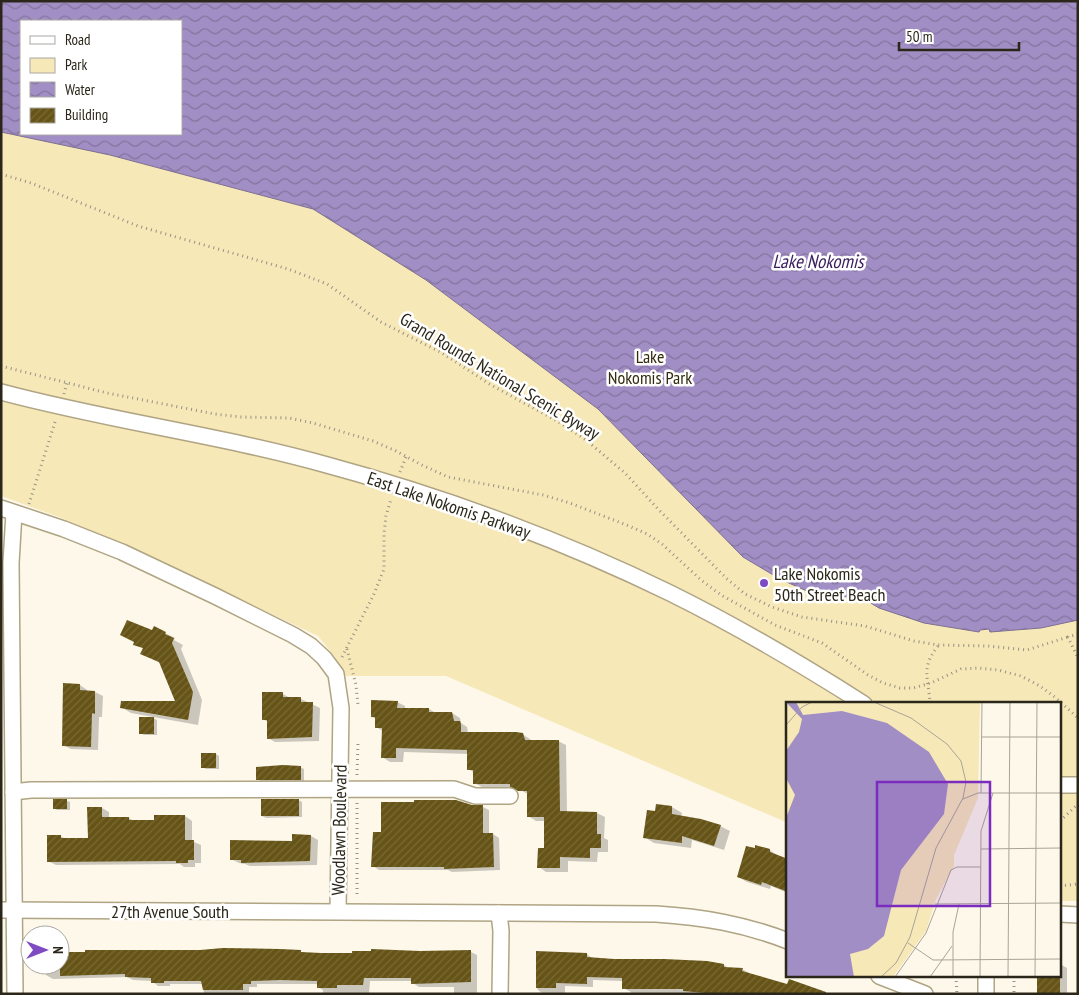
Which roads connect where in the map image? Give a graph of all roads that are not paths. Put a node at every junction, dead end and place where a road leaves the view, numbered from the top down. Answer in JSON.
{"nodes":[{"id":1,"x":1,"y":392,"type":"edge"},
{"id":2,"x":14,"y":509,"type":"edge"},
{"id":3,"x":7,"y":613,"type":"edge"},
{"id":4,"x":861,"y":702,"type":"edge"},
{"id":5,"x":6,"y":717,"type":"edge"},
{"id":6,"x":340,"y":789,"type":"junction"},
{"id":7,"x":13,"y":792,"type":"junction"},
{"id":8,"x":510,"y":796,"type":"dead end"},
{"id":9,"x":7,"y":808,"type":"edge"},
{"id":10,"x":8,"y":910,"type":"edge"},
{"id":11,"x":338,"y":911,"type":"junction"},
{"id":12,"x":499,"y":913,"type":"junction"},
{"id":13,"x":1062,"y":914,"type":"edge"},
{"id":14,"x":1078,"y":915,"type":"edge"},
{"id":15,"x":786,"y":940,"type":"edge"},
{"id":16,"x":884,"y":978,"type":"edge"},
{"id":17,"x":986,"y":978,"type":"edge"},
{"id":18,"x":15,"y":994,"type":"edge"},
{"id":19,"x":500,"y":994,"type":"edge"},
{"id":20,"x":924,"y":994,"type":"edge"},
{"id":21,"x":986,"y":994,"type":"edge"}],
"edges":[{"from":1,"to":4,"type":"street","name":"East Lake Nokomis Parkway"},
{"from":2,"to":3,"type":"street"},
{"from":2,"to":6,"type":"street","name":"Woodlawn Boulevard"},
{"from":3,"to":5,"type":"street"},
{"from":5,"to":7,"type":"street"},
{"from":6,"to":7,"type":"street"},
{"from":6,"to":8,"type":"street"},
{"from":6,"to":11,"type":"street","name":"Woodlawn Boulevard"},
{"from":7,"to":9,"type":"street"},
{"from":9,"to":10,"type":"street"},
{"from":10,"to":11,"type":"street","name":"27th Avenue South"},
{"from":10,"to":18,"type":"street"},
{"from":11,"to":12,"type":"street","name":"Woodlawn Boulevard"},
{"from":12,"to":15,"type":"street","name":"Woodlawn Boulevard"},
{"from":12,"to":19,"type":"street"},
{"from":13,"to":14,"type":"street"},
{"from":16,"to":20,"type":"street"},
{"from":17,"to":21,"type":"street"}]}
